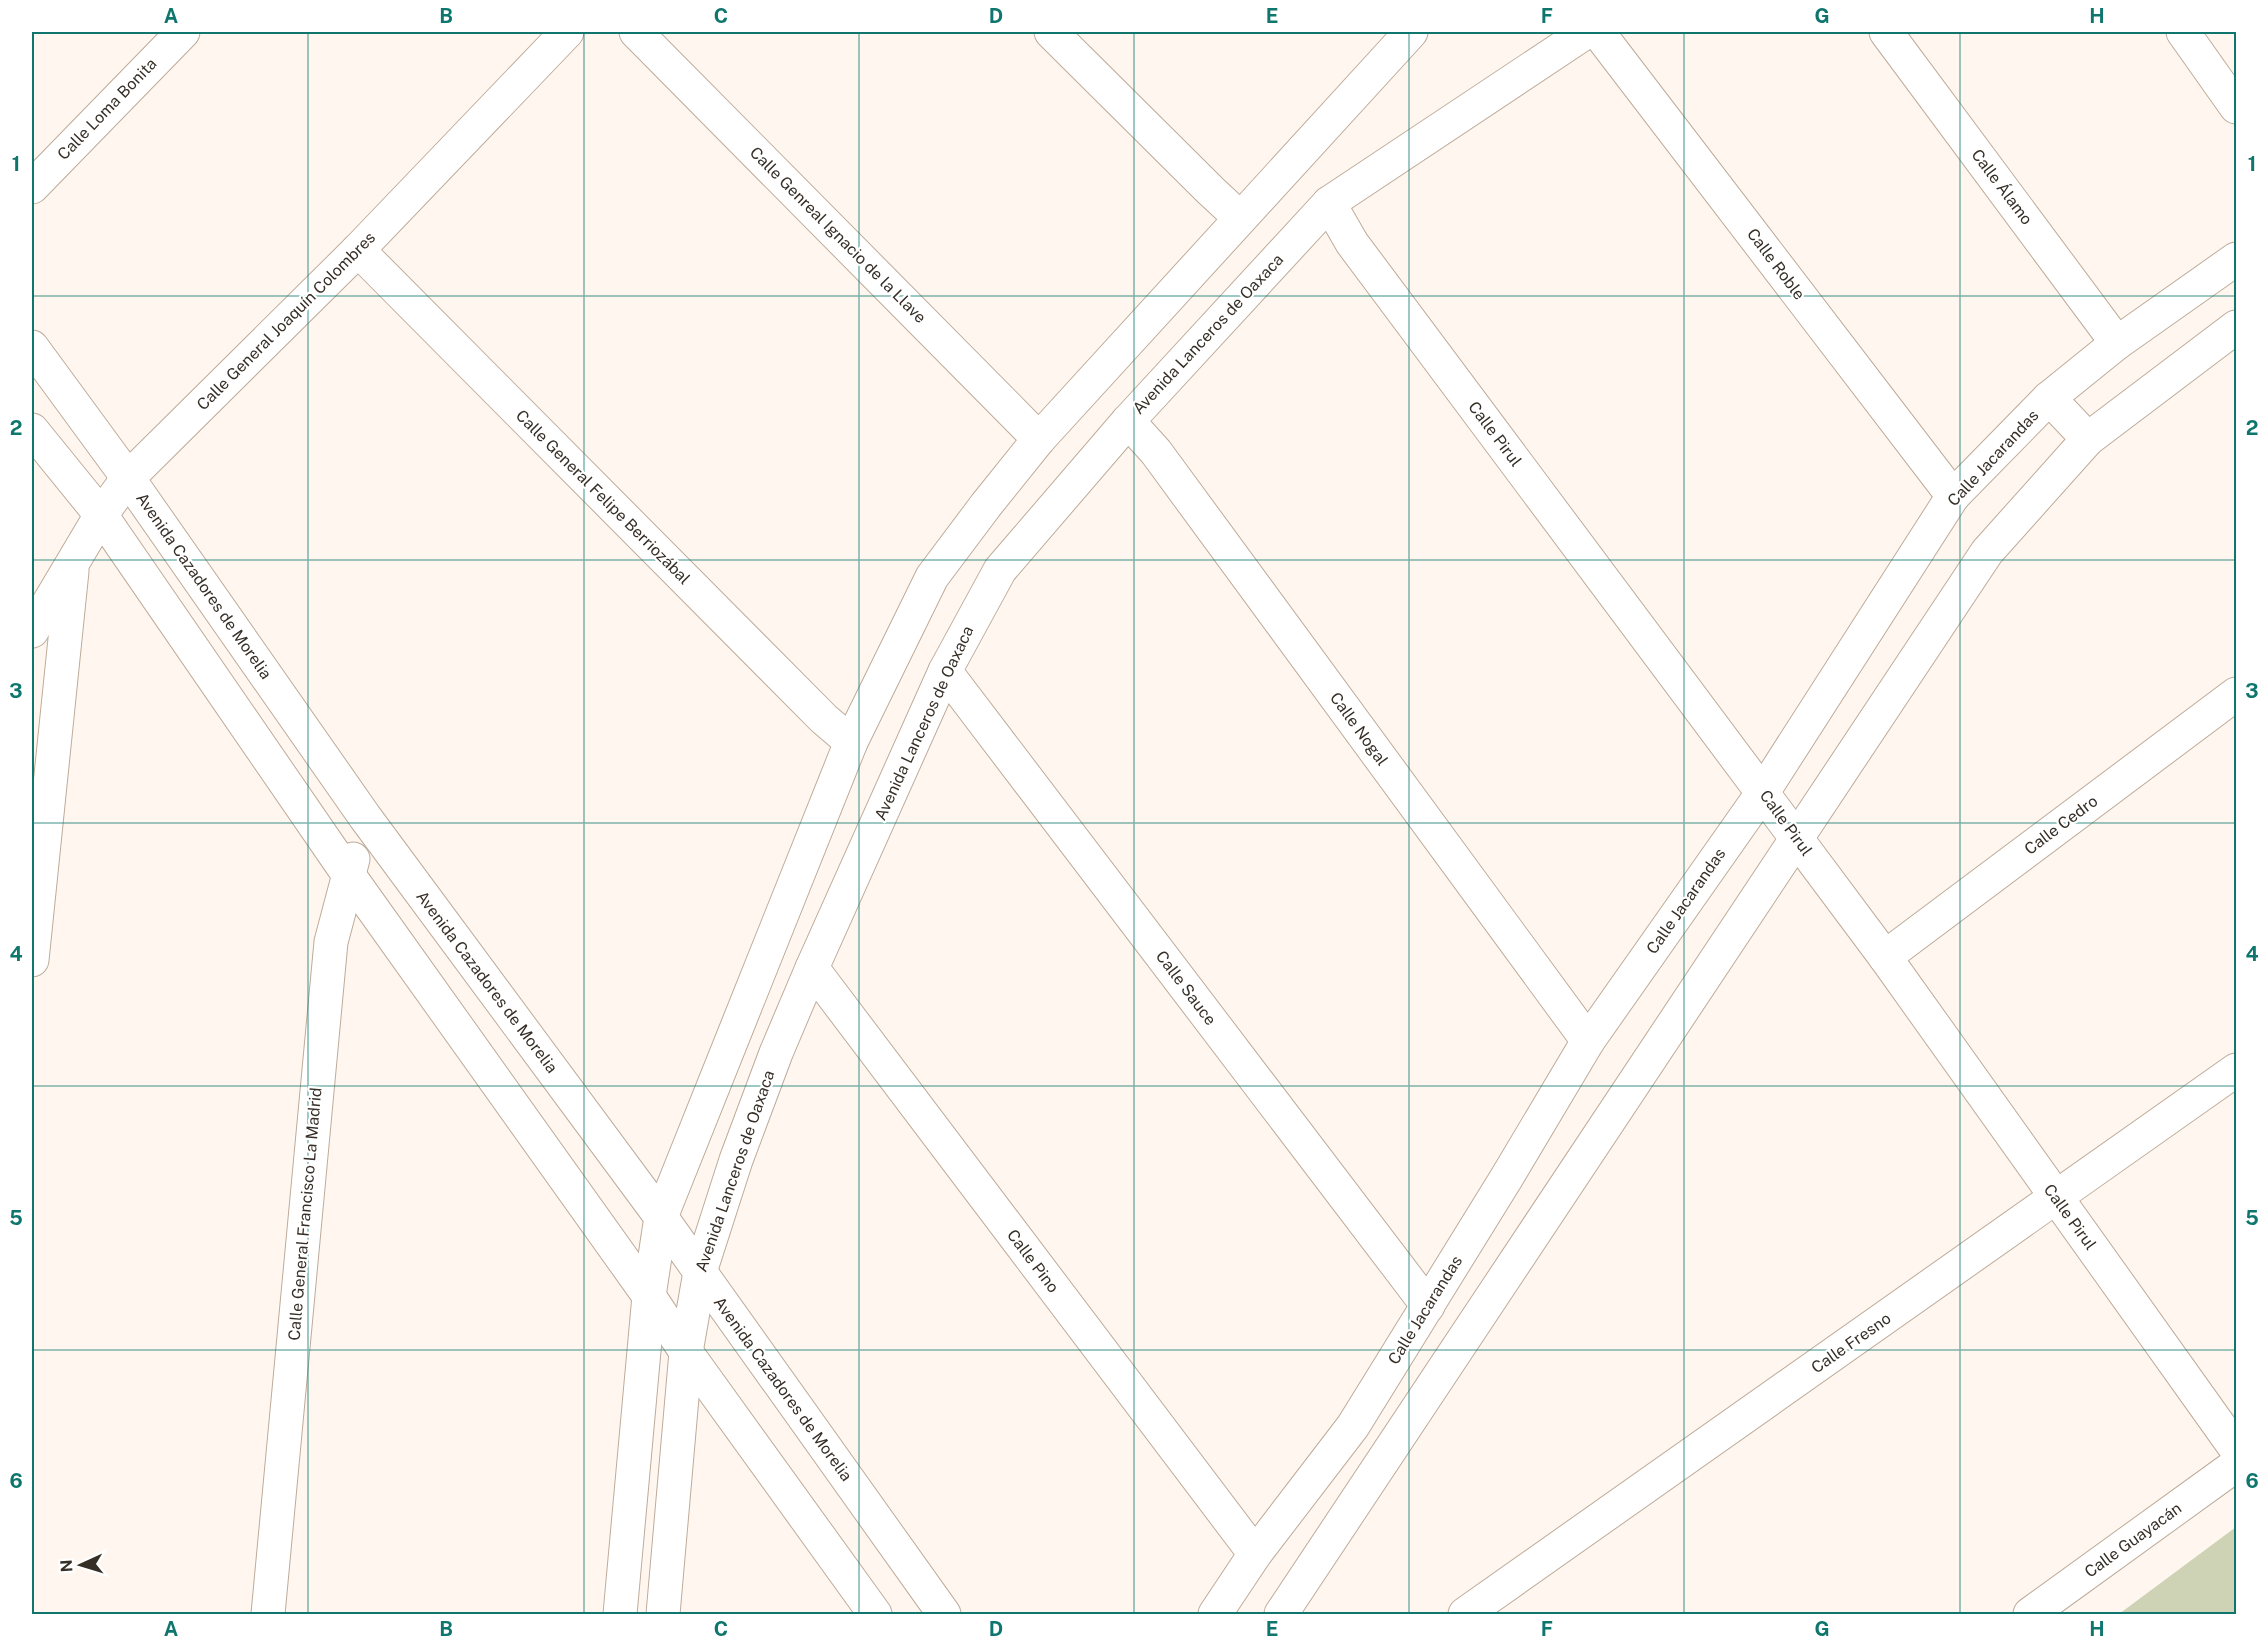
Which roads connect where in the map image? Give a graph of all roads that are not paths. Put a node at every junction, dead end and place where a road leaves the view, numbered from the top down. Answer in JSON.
{"nodes":[{"id":1,"x":183,"y":32,"type":"edge"},
{"id":2,"x":567,"y":32,"type":"edge"},
{"id":3,"x":636,"y":32,"type":"edge"},
{"id":4,"x":1051,"y":32,"type":"edge"},
{"id":5,"x":1411,"y":32,"type":"edge"},
{"id":6,"x":1586,"y":32,"type":"edge"},
{"id":7,"x":1598,"y":32,"type":"edge"},
{"id":8,"x":1886,"y":32,"type":"edge"},
{"id":9,"x":2183,"y":32,"type":"edge"},
{"id":10,"x":2236,"y":107,"type":"edge"},
{"id":11,"x":32,"y":187,"type":"edge"},
{"id":12,"x":1329,"y":203,"type":"junction"},
{"id":13,"x":1240,"y":218,"type":"junction"},
{"id":14,"x":358,"y":250,"type":"junction"},
{"id":15,"x":2236,"y":259,"type":"edge"},
{"id":16,"x":2236,"y":327,"type":"edge"},
{"id":17,"x":2117,"y":343,"type":"junction"},
{"id":18,"x":32,"y":347,"type":"edge"},
{"id":19,"x":2049,"y":398,"type":"junction"},
{"id":20,"x":1128,"y":421,"type":"junction"},
{"id":21,"x":32,"y":430,"type":"edge"},
{"id":22,"x":1040,"y":439,"type":"junction"},
{"id":23,"x":2088,"y":439,"type":"junction"},
{"id":24,"x":128,"y":478,"type":"junction"},
{"id":25,"x":1953,"y":496,"type":"junction"},
{"id":26,"x":101,"y":515,"type":"junction"},
{"id":27,"x":73,"y":560,"type":"junction"},
{"id":28,"x":32,"y":631,"type":"edge"},
{"id":29,"x":945,"y":671,"type":"junction"},
{"id":30,"x":2236,"y":694,"type":"edge"},
{"id":31,"x":851,"y":742,"type":"junction"},
{"id":32,"x":1763,"y":792,"type":"junction"},
{"id":33,"x":365,"y":817,"type":"junction"},
{"id":34,"x":1797,"y":840,"type":"junction"},
{"id":35,"x":348,"y":874,"type":"junction"},
{"id":36,"x":1885,"y":957,"type":"junction"},
{"id":37,"x":32,"y":960,"type":"edge"},
{"id":38,"x":812,"y":968,"type":"junction"},
{"id":39,"x":1588,"y":1041,"type":"junction"},
{"id":40,"x":2236,"y":1070,"type":"edge"},
{"id":41,"x":1507,"y":1177,"type":"junction"},
{"id":42,"x":2056,"y":1198,"type":"junction"},
{"id":43,"x":1547,"y":1212,"type":"junction"},
{"id":44,"x":661,"y":1217,"type":"junction"},
{"id":45,"x":700,"y":1272,"type":"junction"},
{"id":46,"x":649,"y":1296,"type":"junction"},
{"id":47,"x":1428,"y":1306,"type":"junction"},
{"id":48,"x":686,"y":1352,"type":"junction"},
{"id":49,"x":1353,"y":1426,"type":"junction"},
{"id":50,"x":2236,"y":1449,"type":"edge"},
{"id":51,"x":1385,"y":1457,"type":"junction"},
{"id":52,"x":2236,"y":1465,"type":"edge"},
{"id":53,"x":1255,"y":1554,"type":"junction"},
{"id":54,"x":268,"y":1614,"type":"edge"},
{"id":55,"x":620,"y":1614,"type":"edge"},
{"id":56,"x":663,"y":1614,"type":"edge"},
{"id":57,"x":875,"y":1614,"type":"edge"},
{"id":58,"x":945,"y":1614,"type":"edge"},
{"id":59,"x":1215,"y":1614,"type":"edge"},
{"id":60,"x":1281,"y":1614,"type":"edge"},
{"id":61,"x":1465,"y":1614,"type":"edge"},
{"id":62,"x":2030,"y":1614,"type":"edge"}],
"edges":[{"from":1,"to":11,"type":"street","name":"Calle Loma Bonita"},
{"from":2,"to":14,"type":"street","name":"Calle General Joaquín Colombres"},
{"from":3,"to":22,"type":"street","name":"Calle Genreal Ignacio de la Llave"},
{"from":4,"to":13,"type":"street"},
{"from":5,"to":13,"type":"street"},
{"from":6,"to":12,"type":"street","name":"Avenida Lanceros de Oaxaca"},
{"from":7,"to":25,"type":"street","name":"Calle Roble"},
{"from":8,"to":17,"type":"street","name":"Calle Álamo"},
{"from":9,"to":10,"type":"street"},
{"from":12,"to":20,"type":"street","name":"Avenida Lanceros de Oaxaca"},
{"from":12,"to":32,"type":"street","name":"Calle Pirul"},
{"from":13,"to":22,"type":"street"},
{"from":14,"to":24,"type":"street","name":"Calle General Joaquín Colombres"},
{"from":14,"to":31,"type":"street","name":"Calle General Felipe Berriozábal"},
{"from":15,"to":17,"type":"street","name":"Calle Jacarandas"},
{"from":16,"to":23,"type":"street"},
{"from":17,"to":19,"type":"street","name":"Calle Jacarandas"},
{"from":18,"to":24,"type":"street","name":"Avenida Cazadores de Morelia"},
{"from":19,"to":23,"type":"street"},
{"from":19,"to":25,"type":"street","name":"Calle Jacarandas"},
{"from":20,"to":29,"type":"street","name":"Avenida Lanceros de Oaxaca"},
{"from":20,"to":39,"type":"street","name":"Calle Nogal"},
{"from":21,"to":26,"type":"street"},
{"from":22,"to":31,"type":"street"},
{"from":23,"to":34,"type":"street"},
{"from":24,"to":26,"type":"street","name":"Calle General Joaquín Colombres"},
{"from":24,"to":33,"type":"street","name":"Avenida Cazadores de Morelia"},
{"from":25,"to":32,"type":"street","name":"Calle Jacarandas"},
{"from":26,"to":27,"type":"street","name":"Calle General Joaquín Colombres"},
{"from":26,"to":35,"type":"street"},
{"from":27,"to":28,"type":"street","name":"Calle General Joaquín Colombres"},
{"from":27,"to":37,"type":"street"},
{"from":29,"to":38,"type":"street","name":"Avenida Lanceros de Oaxaca"},
{"from":29,"to":47,"type":"street","name":"Calle Sauce"},
{"from":30,"to":36,"type":"street","name":"Calle Cedro"},
{"from":31,"to":44,"type":"street"},
{"from":32,"to":34,"type":"street","name":"Calle Pirul"},
{"from":32,"to":39,"type":"street","name":"Calle Jacarandas"},
{"from":33,"to":35,"type":"street","name":"Calle General Francisco La Madrid"},
{"from":33,"to":44,"type":"street","name":"Avenida Cazadores de Morelia"},
{"from":34,"to":36,"type":"street","name":"Calle Pirul"},
{"from":34,"to":43,"type":"street"},
{"from":35,"to":46,"type":"street"},
{"from":35,"to":54,"type":"street","name":"Calle General Francisco La Madrid"},
{"from":36,"to":42,"type":"street","name":"Calle Pirul"},
{"from":38,"to":45,"type":"street","name":"Avenida Lanceros de Oaxaca"},
{"from":38,"to":53,"type":"street","name":"Calle Pino"},
{"from":39,"to":41,"type":"street","name":"Calle Jacarandas"},
{"from":40,"to":42,"type":"street","name":"Calle Fresno"},
{"from":41,"to":43,"type":"street"},
{"from":41,"to":47,"type":"street","name":"Calle Jacarandas"},
{"from":42,"to":50,"type":"street","name":"Calle Pirul"},
{"from":42,"to":61,"type":"street","name":"Calle Fresno"},
{"from":43,"to":51,"type":"street"},
{"from":44,"to":45,"type":"street","name":"Avenida Cazadores de Morelia"},
{"from":44,"to":46,"type":"street"},
{"from":45,"to":48,"type":"street","name":"Avenida Lanceros de Oaxaca"},
{"from":45,"to":58,"type":"street","name":"Avenida Cazadores de Morelia"},
{"from":46,"to":48,"type":"street"},
{"from":46,"to":55,"type":"street"},
{"from":47,"to":49,"type":"street","name":"Calle Jacarandas"},
{"from":48,"to":56,"type":"street","name":"Avenida Lanceros de Oaxaca"},
{"from":48,"to":57,"type":"street"},
{"from":49,"to":51,"type":"street"},
{"from":49,"to":53,"type":"street","name":"Calle Jacarandas"},
{"from":51,"to":60,"type":"street"},
{"from":52,"to":62,"type":"street","name":"Calle Guayacán"},
{"from":53,"to":59,"type":"street","name":"Calle Jacarandas"}]}
